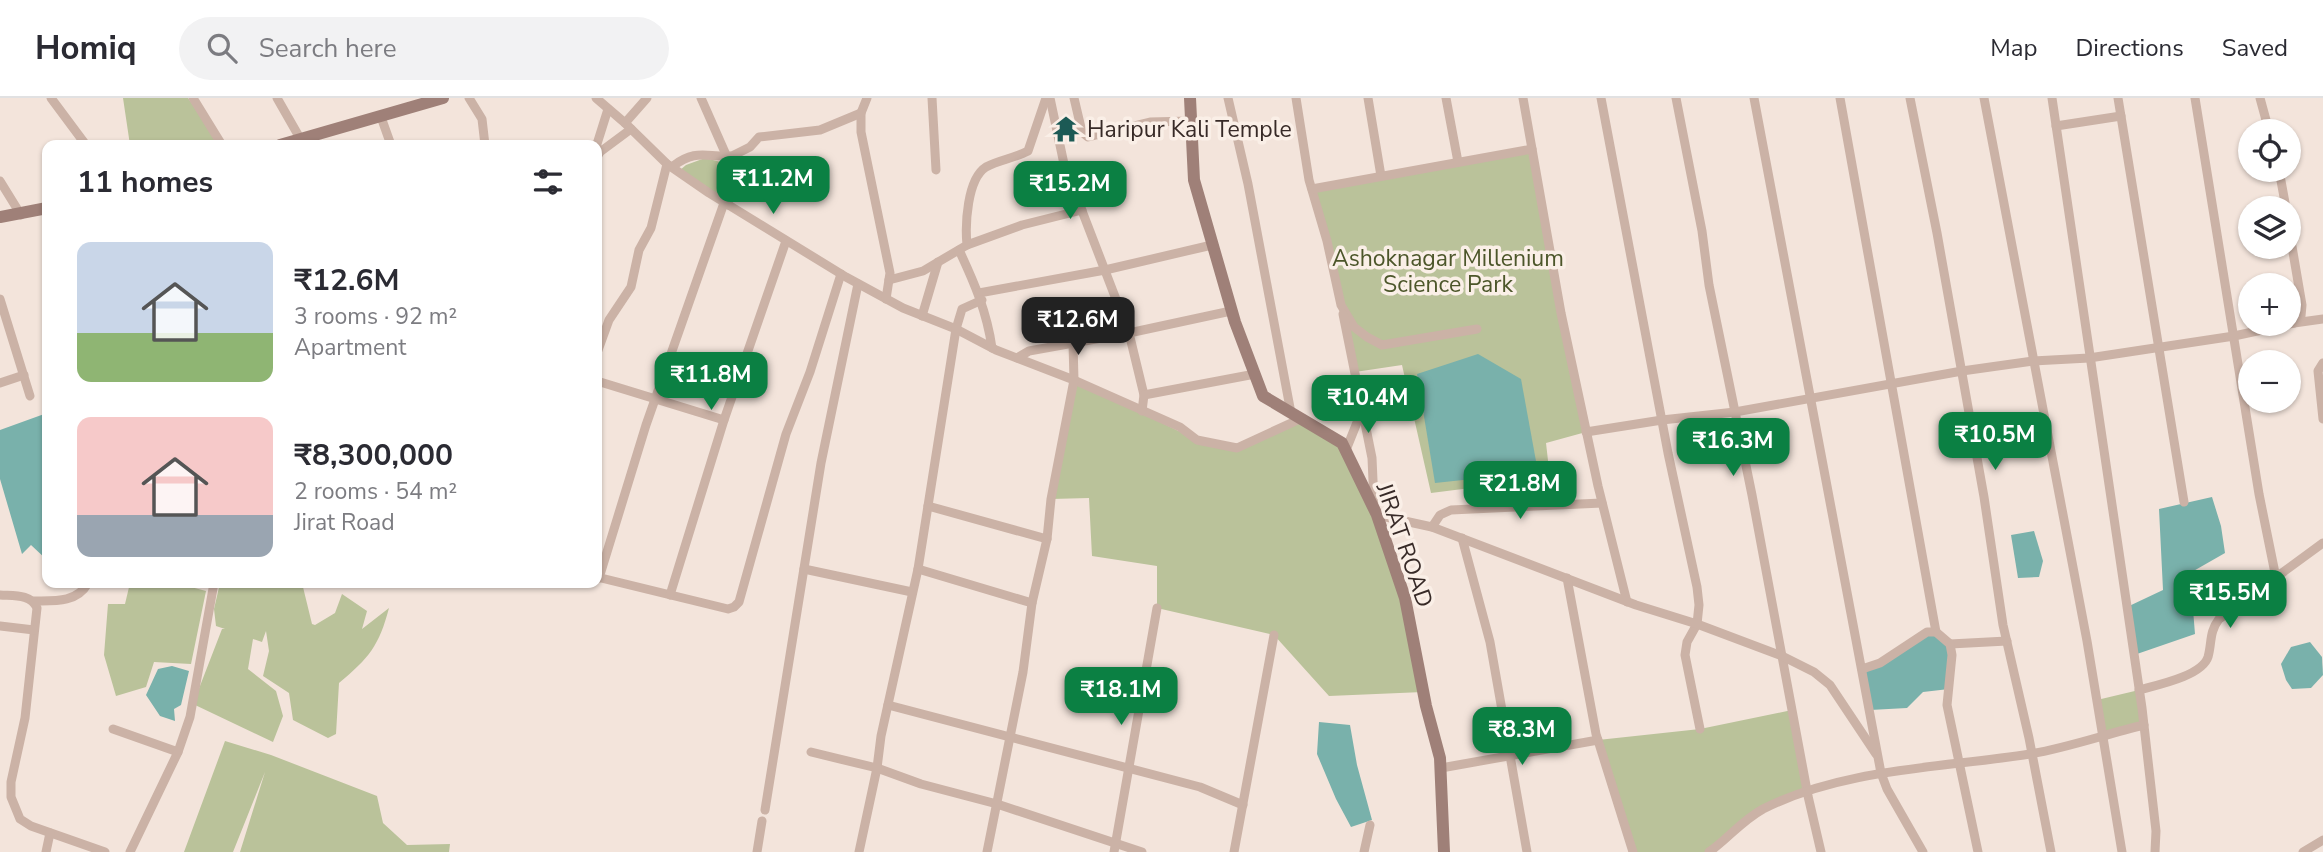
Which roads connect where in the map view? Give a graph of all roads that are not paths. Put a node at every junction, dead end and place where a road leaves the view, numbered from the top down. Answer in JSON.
{"nodes":[{"id":1,"x":51,"y":98,"type":"edge"},
{"id":2,"x":193,"y":98,"type":"edge"},
{"id":3,"x":277,"y":98,"type":"edge"},
{"id":4,"x":443,"y":98,"type":"edge"},
{"id":5,"x":469,"y":98,"type":"edge"},
{"id":6,"x":596,"y":98,"type":"edge"},
{"id":7,"x":647,"y":98,"type":"edge"},
{"id":8,"x":701,"y":98,"type":"edge"},
{"id":9,"x":867,"y":98,"type":"edge"},
{"id":10,"x":932,"y":98,"type":"edge"},
{"id":11,"x":1048,"y":98,"type":"edge"},
{"id":12,"x":1074,"y":98,"type":"edge"},
{"id":13,"x":1190,"y":98,"type":"edge"},
{"id":14,"x":1228,"y":98,"type":"edge"},
{"id":15,"x":1296,"y":98,"type":"edge"},
{"id":16,"x":1368,"y":98,"type":"edge"},
{"id":17,"x":1446,"y":98,"type":"edge"},
{"id":18,"x":1523,"y":98,"type":"edge"},
{"id":19,"x":1601,"y":98,"type":"edge"},
{"id":20,"x":1676,"y":98,"type":"edge"},
{"id":21,"x":1754,"y":98,"type":"edge"},
{"id":22,"x":1840,"y":98,"type":"edge"},
{"id":23,"x":1910,"y":98,"type":"edge"},
{"id":24,"x":1984,"y":98,"type":"edge"},
{"id":25,"x":2052,"y":98,"type":"edge"},
{"id":26,"x":2118,"y":98,"type":"edge"},
{"id":27,"x":2194,"y":98,"type":"edge"},
{"id":28,"x":2260,"y":98,"type":"edge"},
{"id":29,"x":608,"y":108,"type":"junction"},
{"id":30,"x":861,"y":113,"type":"junction"},
{"id":31,"x":2121,"y":116,"type":"junction"},
{"id":32,"x":381,"y":117,"type":"junction"},
{"id":33,"x":2266,"y":119,"type":"edge"},
{"id":34,"x":1191,"y":121,"type":"junction"},
{"id":35,"x":628,"y":126,"type":"junction"},
{"id":36,"x":2056,"y":126,"type":"junction"},
{"id":37,"x":82,"y":140,"type":"edge"},
{"id":38,"x":219,"y":140,"type":"edge"},
{"id":39,"x":303,"y":140,"type":"edge"},
{"id":40,"x":307,"y":140,"type":"edge"},
{"id":41,"x":389,"y":140,"type":"edge"},
{"id":42,"x":484,"y":140,"type":"edge"},
{"id":43,"x":598,"y":140,"type":"edge"},
{"id":44,"x":1532,"y":149,"type":"junction"},
{"id":45,"x":602,"y":151,"type":"edge"},
{"id":46,"x":729,"y":156,"type":"junction"},
{"id":47,"x":1458,"y":162,"type":"junction"},
{"id":48,"x":670,"y":165,"type":"junction"},
{"id":49,"x":936,"y":170,"type":"dead end"},
{"id":50,"x":1381,"y":176,"type":"junction"},
{"id":51,"x":0,"y":181,"type":"edge"},
{"id":52,"x":1312,"y":189,"type":"junction"},
{"id":53,"x":726,"y":204,"type":"junction"},
{"id":54,"x":42,"y":209,"type":"edge"},
{"id":55,"x":1082,"y":210,"type":"junction"},
{"id":56,"x":21,"y":215,"type":"junction"},
{"id":57,"x":0,"y":217,"type":"edge"},
{"id":58,"x":786,"y":241,"type":"junction"},
{"id":59,"x":1212,"y":245,"type":"junction"},
{"id":60,"x":963,"y":247,"type":"junction"},
{"id":61,"x":939,"y":262,"type":"junction"},
{"id":62,"x":1105,"y":270,"type":"junction"},
{"id":63,"x":841,"y":274,"type":"junction"},
{"id":64,"x":889,"y":280,"type":"junction"},
{"id":65,"x":858,"y":284,"type":"junction"},
{"id":66,"x":980,"y":297,"type":"junction"},
{"id":67,"x":0,"y":299,"type":"edge"},
{"id":68,"x":886,"y":299,"type":"junction"},
{"id":69,"x":1341,"y":306,"type":"junction"},
{"id":70,"x":1231,"y":310,"type":"junction"},
{"id":71,"x":922,"y":316,"type":"junction"},
{"id":72,"x":2323,"y":319,"type":"edge"},
{"id":73,"x":2301,"y":322,"type":"edge"},
{"id":74,"x":956,"y":329,"type":"junction"},
{"id":75,"x":1477,"y":329,"type":"dead end"},
{"id":76,"x":1129,"y":333,"type":"junction"},
{"id":77,"x":2238,"y":335,"type":"edge"},
{"id":78,"x":2234,"y":336,"type":"junction"},
{"id":79,"x":602,"y":339,"type":"edge"},
{"id":80,"x":1073,"y":343,"type":"junction"},
{"id":81,"x":2157,"y":346,"type":"junction"},
{"id":82,"x":992,"y":348,"type":"junction"},
{"id":83,"x":1017,"y":358,"type":"junction"},
{"id":84,"x":2089,"y":358,"type":"junction"},
{"id":85,"x":2033,"y":361,"type":"junction"},
{"id":86,"x":2323,"y":363,"type":"edge"},
{"id":87,"x":1962,"y":371,"type":"junction"},
{"id":88,"x":1255,"y":374,"type":"junction"},
{"id":89,"x":24,"y":375,"type":"junction"},
{"id":90,"x":1074,"y":380,"type":"junction"},
{"id":91,"x":1890,"y":382,"type":"junction"},
{"id":92,"x":0,"y":383,"type":"edge"},
{"id":93,"x":602,"y":383,"type":"edge"},
{"id":94,"x":1144,"y":395,"type":"junction"},
{"id":95,"x":30,"y":396,"type":"dead end"},
{"id":96,"x":655,"y":399,"type":"junction"},
{"id":97,"x":1812,"y":399,"type":"junction"},
{"id":98,"x":1363,"y":409,"type":"junction"},
{"id":99,"x":1142,"y":411,"type":"junction"},
{"id":100,"x":1735,"y":412,"type":"junction"},
{"id":101,"x":1296,"y":416,"type":"junction"},
{"id":102,"x":2323,"y":419,"type":"edge"},
{"id":103,"x":724,"y":420,"type":"junction"},
{"id":104,"x":1662,"y":420,"type":"junction"},
{"id":105,"x":1586,"y":432,"type":"junction"},
{"id":106,"x":1346,"y":450,"type":"junction"},
{"id":107,"x":2184,"y":502,"type":"dead end"},
{"id":108,"x":1602,"y":503,"type":"junction"},
{"id":109,"x":928,"y":506,"type":"junction"},
{"id":110,"x":1376,"y":511,"type":"junction"},
{"id":111,"x":1432,"y":527,"type":"junction"},
{"id":112,"x":1462,"y":538,"type":"junction"},
{"id":113,"x":1048,"y":539,"type":"junction"},
{"id":114,"x":2323,"y":543,"type":"edge"},
{"id":115,"x":602,"y":565,"type":"edge"},
{"id":116,"x":804,"y":569,"type":"junction"},
{"id":117,"x":918,"y":569,"type":"junction"},
{"id":118,"x":602,"y":578,"type":"edge"},
{"id":119,"x":1567,"y":578,"type":"junction"},
{"id":120,"x":2276,"y":578,"type":"junction"},
{"id":121,"x":85,"y":588,"type":"edge"},
{"id":122,"x":213,"y":588,"type":"edge"},
{"id":123,"x":912,"y":592,"type":"junction"},
{"id":124,"x":0,"y":595,"type":"edge"},
{"id":125,"x":670,"y":595,"type":"junction"},
{"id":126,"x":34,"y":601,"type":"junction"},
{"id":127,"x":1627,"y":602,"type":"junction"},
{"id":128,"x":1032,"y":603,"type":"junction"},
{"id":129,"x":1157,"y":608,"type":"dead end"},
{"id":130,"x":1697,"y":624,"type":"junction"},
{"id":131,"x":0,"y":626,"type":"edge"},
{"id":132,"x":34,"y":629,"type":"junction"},
{"id":133,"x":1936,"y":632,"type":"junction"},
{"id":134,"x":1274,"y":635,"type":"dead end"},
{"id":135,"x":2007,"y":640,"type":"junction"},
{"id":136,"x":1950,"y":643,"type":"junction"},
{"id":137,"x":1782,"y":656,"type":"junction"},
{"id":138,"x":1862,"y":669,"type":"junction"},
{"id":139,"x":2139,"y":691,"type":"junction"},
{"id":140,"x":888,"y":705,"type":"junction"},
{"id":141,"x":2144,"y":725,"type":"junction"},
{"id":142,"x":113,"y":729,"type":"dead end"},
{"id":143,"x":1700,"y":729,"type":"dead end"},
{"id":144,"x":2102,"y":734,"type":"junction"},
{"id":145,"x":1009,"y":738,"type":"junction"},
{"id":146,"x":1598,"y":740,"type":"junction"},
{"id":147,"x":178,"y":752,"type":"junction"},
{"id":148,"x":811,"y":752,"type":"dead end"},
{"id":149,"x":1510,"y":754,"type":"junction"},
{"id":150,"x":2032,"y":754,"type":"junction"},
{"id":151,"x":1879,"y":759,"type":"junction"},
{"id":152,"x":1959,"y":763,"type":"junction"},
{"id":153,"x":877,"y":768,"type":"junction"},
{"id":154,"x":1129,"y":768,"type":"junction"},
{"id":155,"x":1441,"y":768,"type":"junction"},
{"id":156,"x":1881,"y":773,"type":"junction"},
{"id":157,"x":1807,"y":792,"type":"junction"},
{"id":158,"x":997,"y":804,"type":"junction"},
{"id":159,"x":1243,"y":805,"type":"junction"},
{"id":160,"x":765,"y":810,"type":"dead end"},
{"id":161,"x":762,"y":821,"type":"dead end"},
{"id":162,"x":1370,"y":825,"type":"dead end"},
{"id":163,"x":50,"y":832,"type":"junction"},
{"id":164,"x":2323,"y":840,"type":"edge"},
{"id":165,"x":1115,"y":848,"type":"edge"},
{"id":166,"x":1714,"y":851,"type":"edge"},
{"id":167,"x":46,"y":852,"type":"edge"},
{"id":168,"x":106,"y":852,"type":"edge"},
{"id":169,"x":130,"y":852,"type":"edge"},
{"id":170,"x":757,"y":852,"type":"edge"},
{"id":171,"x":859,"y":852,"type":"edge"},
{"id":172,"x":987,"y":852,"type":"edge"},
{"id":173,"x":1142,"y":852,"type":"edge"},
{"id":174,"x":1234,"y":852,"type":"edge"},
{"id":175,"x":1364,"y":852,"type":"edge"},
{"id":176,"x":1444,"y":852,"type":"edge"},
{"id":177,"x":1527,"y":852,"type":"edge"},
{"id":178,"x":1633,"y":852,"type":"edge"},
{"id":179,"x":1821,"y":852,"type":"edge"},
{"id":180,"x":1923,"y":852,"type":"edge"},
{"id":181,"x":1978,"y":852,"type":"edge"},
{"id":182,"x":2051,"y":852,"type":"edge"},
{"id":183,"x":2122,"y":852,"type":"edge"},
{"id":184,"x":2155,"y":852,"type":"edge"},
{"id":185,"x":2303,"y":852,"type":"edge"}],
"edges":[{"from":1,"to":37,"type":"street"},
{"from":2,"to":38,"type":"street"},
{"from":3,"to":39,"type":"street"},
{"from":4,"to":32,"type":"main road"},
{"from":5,"to":42,"type":"street"},
{"from":6,"to":29,"type":"street"},
{"from":7,"to":35,"type":"street"},
{"from":8,"to":46,"type":"street"},
{"from":9,"to":30,"type":"street"},
{"from":10,"to":49,"type":"street"},
{"from":11,"to":55,"type":"street"},
{"from":11,"to":60,"type":"street"},
{"from":12,"to":34,"type":"street"},
{"from":13,"to":34,"type":"main road","name":"JIRAT ROAD"},
{"from":14,"to":101,"type":"street"},
{"from":15,"to":52,"type":"street"},
{"from":16,"to":50,"type":"street"},
{"from":17,"to":47,"type":"street"},
{"from":18,"to":44,"type":"street"},
{"from":19,"to":104,"type":"street"},
{"from":20,"to":100,"type":"street"},
{"from":21,"to":97,"type":"street"},
{"from":22,"to":91,"type":"street"},
{"from":23,"to":87,"type":"street"},
{"from":24,"to":85,"type":"street"},
{"from":25,"to":36,"type":"street"},
{"from":26,"to":31,"type":"street"},
{"from":27,"to":78,"type":"street"},
{"from":28,"to":33,"type":"street"},
{"from":29,"to":35,"type":"street"},
{"from":29,"to":43,"type":"street"},
{"from":30,"to":46,"type":"street"},
{"from":30,"to":64,"type":"street"},
{"from":31,"to":36,"type":"street"},
{"from":31,"to":81,"type":"street"},
{"from":32,"to":40,"type":"main road"},
{"from":32,"to":41,"type":"street"},
{"from":34,"to":59,"type":"main road","name":"JIRAT ROAD"},
{"from":35,"to":45,"type":"street"},
{"from":35,"to":48,"type":"street"},
{"from":36,"to":84,"type":"street"},
{"from":44,"to":47,"type":"street"},
{"from":44,"to":105,"type":"street"},
{"from":46,"to":48,"type":"street"},
{"from":46,"to":53,"type":"street"},
{"from":47,"to":50,"type":"street"},
{"from":48,"to":53,"type":"street"},
{"from":48,"to":79,"type":"street"},
{"from":50,"to":52,"type":"street"},
{"from":51,"to":56,"type":"street"},
{"from":52,"to":69,"type":"street"},
{"from":53,"to":58,"type":"street"},
{"from":53,"to":96,"type":"street"},
{"from":54,"to":56,"type":"main road"},
{"from":55,"to":60,"type":"street"},
{"from":55,"to":62,"type":"street"},
{"from":56,"to":57,"type":"main road"},
{"from":58,"to":63,"type":"street"},
{"from":58,"to":103,"type":"street"},
{"from":59,"to":62,"type":"street"},
{"from":59,"to":70,"type":"main road","name":"JIRAT ROAD"},
{"from":60,"to":61,"type":"street"},
{"from":60,"to":66,"type":"street"},
{"from":61,"to":64,"type":"street"},
{"from":61,"to":71,"type":"street"},
{"from":62,"to":66,"type":"street"},
{"from":62,"to":76,"type":"street"},
{"from":63,"to":65,"type":"street"},
{"from":63,"to":125,"type":"street"},
{"from":64,"to":68,"type":"street"},
{"from":65,"to":68,"type":"street"},
{"from":65,"to":116,"type":"street"},
{"from":66,"to":74,"type":"street"},
{"from":66,"to":82,"type":"street"},
{"from":67,"to":89,"type":"street"},
{"from":68,"to":71,"type":"street"},
{"from":69,"to":75,"type":"street"},
{"from":69,"to":98,"type":"street"},
{"from":70,"to":76,"type":"street"},
{"from":70,"to":88,"type":"main road","name":"JIRAT ROAD"},
{"from":71,"to":74,"type":"street"},
{"from":72,"to":73,"type":"street"},
{"from":74,"to":82,"type":"street"},
{"from":74,"to":109,"type":"street"},
{"from":76,"to":80,"type":"street"},
{"from":76,"to":94,"type":"street"},
{"from":77,"to":78,"type":"street"},
{"from":78,"to":81,"type":"street"},
{"from":78,"to":120,"type":"street"},
{"from":80,"to":83,"type":"street"},
{"from":80,"to":90,"type":"street"},
{"from":81,"to":84,"type":"street"},
{"from":81,"to":107,"type":"street"},
{"from":82,"to":83,"type":"street"},
{"from":83,"to":90,"type":"street"},
{"from":84,"to":85,"type":"street"},
{"from":84,"to":139,"type":"street"},
{"from":85,"to":87,"type":"street"},
{"from":85,"to":144,"type":"street"},
{"from":86,"to":102,"type":"street"},
{"from":87,"to":91,"type":"street"},
{"from":87,"to":135,"type":"street"},
{"from":88,"to":94,"type":"street"},
{"from":88,"to":101,"type":"main road","name":"JIRAT ROAD"},
{"from":89,"to":92,"type":"street"},
{"from":89,"to":95,"type":"street"},
{"from":90,"to":99,"type":"street"},
{"from":90,"to":113,"type":"street"},
{"from":91,"to":97,"type":"street"},
{"from":91,"to":133,"type":"street"},
{"from":93,"to":96,"type":"street"},
{"from":94,"to":99,"type":"street"},
{"from":96,"to":103,"type":"street"},
{"from":96,"to":115,"type":"street"},
{"from":97,"to":100,"type":"street"},
{"from":97,"to":138,"type":"street"},
{"from":98,"to":106,"type":"street"},
{"from":98,"to":110,"type":"street"},
{"from":99,"to":101,"type":"street"},
{"from":100,"to":104,"type":"street"},
{"from":100,"to":137,"type":"street"},
{"from":101,"to":106,"type":"main road","name":"JIRAT ROAD"},
{"from":103,"to":125,"type":"street"},
{"from":104,"to":105,"type":"street"},
{"from":104,"to":130,"type":"street"},
{"from":105,"to":108,"type":"street"},
{"from":106,"to":110,"type":"main road","name":"JIRAT ROAD"},
{"from":108,"to":111,"type":"street"},
{"from":108,"to":127,"type":"street"},
{"from":109,"to":113,"type":"street"},
{"from":109,"to":117,"type":"street"},
{"from":110,"to":111,"type":"street"},
{"from":110,"to":155,"type":"main road","name":"JIRAT ROAD"},
{"from":111,"to":112,"type":"street"},
{"from":112,"to":119,"type":"street"},
{"from":112,"to":149,"type":"street"},
{"from":113,"to":128,"type":"street"},
{"from":114,"to":120,"type":"street"},
{"from":116,"to":123,"type":"street"},
{"from":116,"to":160,"type":"street"},
{"from":117,"to":123,"type":"street"},
{"from":117,"to":128,"type":"street"},
{"from":118,"to":125,"type":"street"},
{"from":119,"to":127,"type":"street"},
{"from":119,"to":146,"type":"street"},
{"from":120,"to":139,"type":"street"},
{"from":121,"to":126,"type":"street"},
{"from":122,"to":147,"type":"street"},
{"from":123,"to":140,"type":"street"},
{"from":124,"to":126,"type":"street"},
{"from":126,"to":132,"type":"street"},
{"from":127,"to":130,"type":"street"},
{"from":128,"to":145,"type":"street"},
{"from":129,"to":154,"type":"street"},
{"from":130,"to":137,"type":"street"},
{"from":130,"to":143,"type":"street"},
{"from":131,"to":132,"type":"street"},
{"from":132,"to":163,"type":"street"},
{"from":133,"to":136,"type":"street"},
{"from":133,"to":138,"type":"street"},
{"from":134,"to":159,"type":"street"},
{"from":135,"to":136,"type":"street"},
{"from":135,"to":150,"type":"street"},
{"from":136,"to":152,"type":"street"},
{"from":137,"to":151,"type":"street"},
{"from":137,"to":157,"type":"street"},
{"from":138,"to":151,"type":"street"},
{"from":139,"to":141,"type":"street"},
{"from":140,"to":145,"type":"street"},
{"from":140,"to":153,"type":"street"},
{"from":141,"to":144,"type":"street"},
{"from":141,"to":184,"type":"street"},
{"from":142,"to":147,"type":"street"},
{"from":144,"to":150,"type":"street"},
{"from":144,"to":183,"type":"street"},
{"from":145,"to":154,"type":"street"},
{"from":145,"to":158,"type":"street"},
{"from":146,"to":149,"type":"street"},
{"from":146,"to":178,"type":"street"},
{"from":147,"to":169,"type":"street"},
{"from":148,"to":153,"type":"street"},
{"from":149,"to":155,"type":"street"},
{"from":149,"to":177,"type":"street"},
{"from":150,"to":152,"type":"street"},
{"from":150,"to":182,"type":"street"},
{"from":151,"to":156,"type":"street"},
{"from":152,"to":156,"type":"street"},
{"from":152,"to":181,"type":"street"},
{"from":153,"to":158,"type":"street"},
{"from":153,"to":171,"type":"street"},
{"from":154,"to":159,"type":"street"},
{"from":154,"to":165,"type":"street"},
{"from":155,"to":176,"type":"main road","name":"JIRAT ROAD"},
{"from":156,"to":157,"type":"street"},
{"from":156,"to":180,"type":"street"},
{"from":157,"to":166,"type":"street"},
{"from":157,"to":179,"type":"street"},
{"from":158,"to":165,"type":"street"},
{"from":158,"to":172,"type":"street"},
{"from":159,"to":174,"type":"street"},
{"from":161,"to":170,"type":"street"},
{"from":162,"to":175,"type":"street"},
{"from":163,"to":167,"type":"street"},
{"from":163,"to":168,"type":"street"},
{"from":164,"to":185,"type":"street"},
{"from":165,"to":173,"type":"street"}]}
